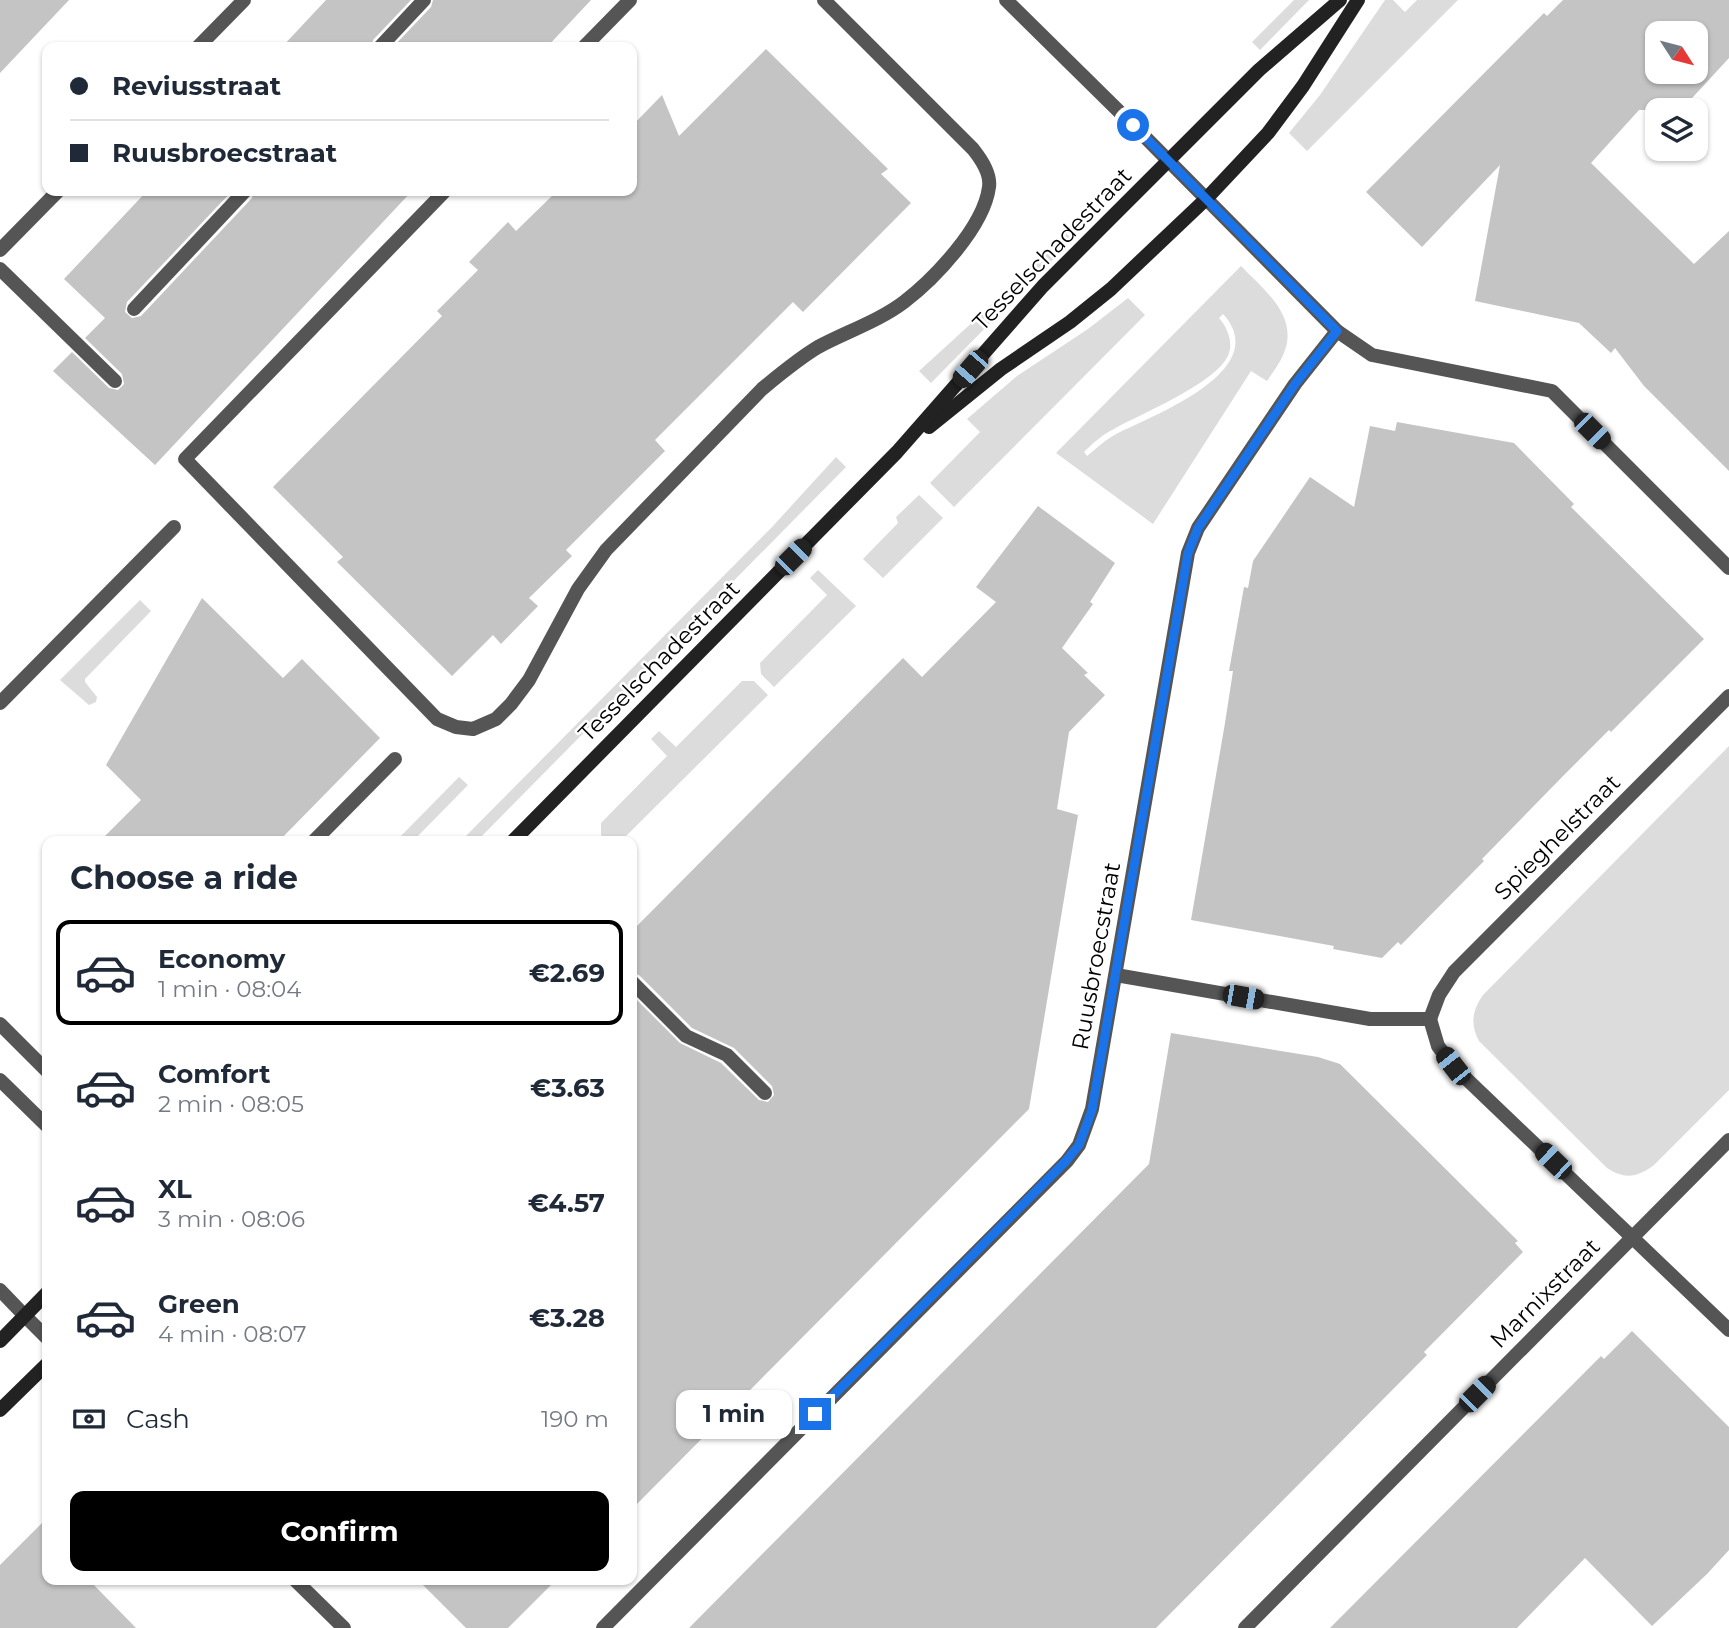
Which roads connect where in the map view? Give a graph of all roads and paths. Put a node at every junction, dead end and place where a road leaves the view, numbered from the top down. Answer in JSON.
{"nodes":[{"id":1,"x":244,"y":0,"type":"edge"},
{"id":2,"x":424,"y":0,"type":"edge"},
{"id":3,"x":630,"y":0,"type":"edge"},
{"id":4,"x":824,"y":0,"type":"edge"},
{"id":5,"x":1006,"y":0,"type":"edge"},
{"id":6,"x":1340,"y":0,"type":"edge"},
{"id":7,"x":1358,"y":0,"type":"edge"},
{"id":8,"x":203,"y":42,"type":"edge"},
{"id":9,"x":385,"y":42,"type":"edge"},
{"id":10,"x":589,"y":42,"type":"edge"},
{"id":11,"x":1168,"y":160,"type":"junction"},
{"id":12,"x":53,"y":196,"type":"edge"},
{"id":13,"x":240,"y":196,"type":"edge"},
{"id":14,"x":440,"y":196,"type":"edge"},
{"id":15,"x":1206,"y":198,"type":"junction"},
{"id":16,"x":0,"y":250,"type":"edge"},
{"id":17,"x":0,"y":269,"type":"edge"},
{"id":18,"x":134,"y":309,"type":"dead end"},
{"id":19,"x":1337,"y":331,"type":"junction"},
{"id":20,"x":115,"y":381,"type":"dead end"},
{"id":21,"x":897,"y":452,"type":"junction"},
{"id":22,"x":174,"y":527,"type":"dead end"},
{"id":23,"x":1729,"y":568,"type":"edge"},
{"id":24,"x":1729,"y":696,"type":"edge"},
{"id":25,"x":0,"y":702,"type":"edge"},
{"id":26,"x":395,"y":759,"type":"dead end"},
{"id":27,"x":319,"y":836,"type":"edge"},
{"id":28,"x":518,"y":836,"type":"edge"},
{"id":29,"x":1116,"y":975,"type":"junction"},
{"id":30,"x":637,"y":987,"type":"edge"},
{"id":31,"x":1430,"y":1019,"type":"junction"},
{"id":32,"x":0,"y":1024,"type":"edge"},
{"id":33,"x":42,"y":1066,"type":"edge"},
{"id":34,"x":0,"y":1080,"type":"edge"},
{"id":35,"x":765,"y":1093,"type":"dead end"},
{"id":36,"x":42,"y":1121,"type":"edge"},
{"id":37,"x":1729,"y":1140,"type":"edge"},
{"id":38,"x":1632,"y":1237,"type":"junction"},
{"id":39,"x":0,"y":1290,"type":"edge"},
{"id":40,"x":42,"y":1298,"type":"edge"},
{"id":41,"x":25,"y":1316,"type":"junction"},
{"id":42,"x":1729,"y":1331,"type":"edge"},
{"id":43,"x":42,"y":1333,"type":"edge"},
{"id":44,"x":0,"y":1341,"type":"edge"},
{"id":45,"x":42,"y":1369,"type":"edge"},
{"id":46,"x":0,"y":1410,"type":"edge"},
{"id":47,"x":300,"y":1585,"type":"edge"},
{"id":48,"x":344,"y":1628,"type":"edge"},
{"id":49,"x":603,"y":1628,"type":"edge"},
{"id":50,"x":1245,"y":1628,"type":"edge"}],
"edges":[{"from":1,"to":8,"type":"street"},
{"from":2,"to":9,"type":"street"},
{"from":3,"to":10,"type":"street"},
{"from":4,"to":14,"type":"street"},
{"from":5,"to":11,"type":"street"},
{"from":6,"to":11,"type":"main road","name":"Tesselschadestraat"},
{"from":7,"to":15,"type":"main road","name":"Tesselschadestraat"},
{"from":11,"to":15,"type":"street"},
{"from":11,"to":21,"type":"main road","name":"Tesselschadestraat"},
{"from":12,"to":16,"type":"street"},
{"from":13,"to":18,"type":"street"},
{"from":15,"to":19,"type":"street"},
{"from":15,"to":21,"type":"main road","name":"Tesselschadestraat"},
{"from":17,"to":20,"type":"street"},
{"from":19,"to":23,"type":"street"},
{"from":19,"to":29,"type":"street","name":"Ruusbroecstraat"},
{"from":21,"to":28,"type":"main road","name":"Tesselschadestraat"},
{"from":22,"to":25,"type":"street"},
{"from":24,"to":31,"type":"street","name":"Spieghelstraat"},
{"from":26,"to":27,"type":"street"},
{"from":29,"to":31,"type":"street"},
{"from":29,"to":49,"type":"street","name":"Ruusbroecstraat"},
{"from":30,"to":35,"type":"street"},
{"from":31,"to":38,"type":"street"},
{"from":32,"to":33,"type":"street"},
{"from":34,"to":36,"type":"street"},
{"from":37,"to":38,"type":"street","name":"Marnixstraat"},
{"from":38,"to":42,"type":"street"},
{"from":38,"to":50,"type":"street","name":"Marnixstraat"},
{"from":39,"to":41,"type":"street"},
{"from":40,"to":41,"type":"main road"},
{"from":41,"to":43,"type":"street"},
{"from":41,"to":44,"type":"main road"},
{"from":45,"to":46,"type":"main road"},
{"from":47,"to":48,"type":"street"}]}
